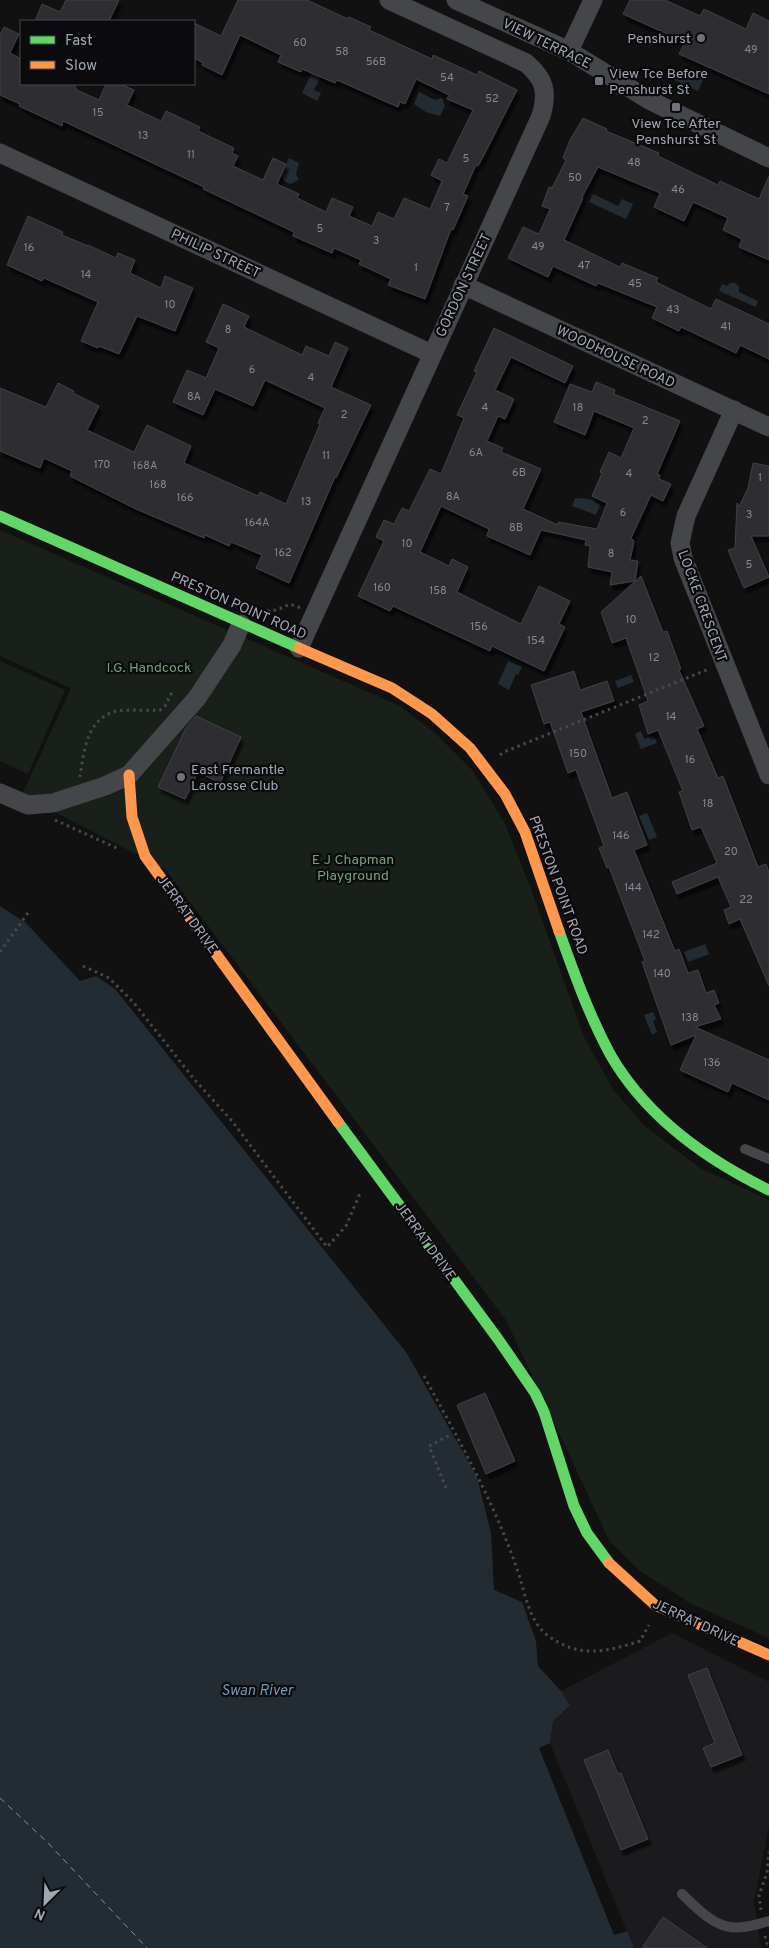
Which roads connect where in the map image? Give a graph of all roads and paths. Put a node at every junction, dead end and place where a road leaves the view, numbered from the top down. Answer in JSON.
{"nodes":[{"id":1,"x":388,"y":0,"type":"edge"},
{"id":2,"x":456,"y":0,"type":"edge"},
{"id":3,"x":593,"y":0,"type":"edge"},
{"id":4,"x":569,"y":51,"type":"junction"},
{"id":5,"x":0,"y":153,"type":"edge"},
{"id":6,"x":769,"y":158,"type":"edge"},
{"id":7,"x":462,"y":286,"type":"junction"},
{"id":8,"x":432,"y":354,"type":"junction"},
{"id":9,"x":734,"y":410,"type":"junction"},
{"id":10,"x":769,"y":427,"type":"edge"},
{"id":11,"x":0,"y":516,"type":"edge"},
{"id":12,"x":241,"y":624,"type":"junction"},
{"id":13,"x":303,"y":638,"type":"junction"},
{"id":14,"x":724,"y":663,"type":"junction"},
{"id":15,"x":173,"y":690,"type":"dead end"},
{"id":16,"x":496,"y":748,"type":"dead end"},
{"id":17,"x":501,"y":754,"type":"junction"},
{"id":18,"x":495,"y":760,"type":"dead end"},
{"id":19,"x":129,"y":775,"type":"junction"},
{"id":20,"x":769,"y":775,"type":"edge"},
{"id":21,"x":512,"y":783,"type":"dead end"},
{"id":22,"x":89,"y":792,"type":"junction"},
{"id":23,"x":0,"y":793,"type":"edge"},
{"id":24,"x":53,"y":819,"type":"dead end"},
{"id":25,"x":544,"y":850,"type":"dead end"},
{"id":26,"x":125,"y":852,"type":"dead end"},
{"id":27,"x":30,"y":910,"type":"dead end"},
{"id":28,"x":0,"y":952,"type":"edge"},
{"id":29,"x":82,"y":966,"type":"dead end"},
{"id":30,"x":745,"y":1149,"type":"dead end"},
{"id":31,"x":733,"y":1154,"type":"dead end"},
{"id":32,"x":769,"y":1159,"type":"edge"},
{"id":33,"x":755,"y":1165,"type":"dead end"},
{"id":34,"x":376,"y":1174,"type":"junction"},
{"id":35,"x":769,"y":1190,"type":"edge"},
{"id":36,"x":424,"y":1376,"type":"dead end"},
{"id":37,"x":452,"y":1434,"type":"dead end"},
{"id":38,"x":446,"y":1488,"type":"dead end"},
{"id":39,"x":655,"y":1605,"type":"junction"},
{"id":40,"x":769,"y":1656,"type":"edge"},
{"id":41,"x":769,"y":1852,"type":"edge"},
{"id":42,"x":682,"y":1894,"type":"dead end"},
{"id":43,"x":766,"y":1922,"type":"edge"},
{"id":44,"x":768,"y":1948,"type":"edge"}],
"edges":[{"from":1,"to":7,"type":"street","name":"GORDON STREET"},
{"from":2,"to":4,"type":"street","name":"VIEW TERRACE"},
{"from":3,"to":4,"type":"street"},
{"from":4,"to":6,"type":"street","name":"VIEW TERRACE"},
{"from":5,"to":8,"type":"street","name":"PHILIP STREET"},
{"from":7,"to":8,"type":"street","name":"GORDON STREET"},
{"from":7,"to":9,"type":"street","name":"WOODHOUSE ROAD"},
{"from":8,"to":13,"type":"street","name":"GORDON STREET"},
{"from":9,"to":10,"type":"street","name":"WOODHOUSE ROAD"},
{"from":9,"to":14,"type":"street","name":"LOCKE CRESCENT"},
{"from":11,"to":12,"type":"main road","name":"PRESTON POINT ROAD"},
{"from":12,"to":13,"type":"main road","name":"PRESTON POINT ROAD"},
{"from":12,"to":19,"type":"street"},
{"from":13,"to":35,"type":"main road","name":"PRESTON POINT ROAD"},
{"from":14,"to":17,"type":"path"},
{"from":14,"to":20,"type":"street","name":"LOCKE CRESCENT"},
{"from":15,"to":22,"type":"path"},
{"from":16,"to":17,"type":"path"},
{"from":17,"to":18,"type":"path"},
{"from":19,"to":22,"type":"street"},
{"from":19,"to":34,"type":"main road","name":"JERRAT DRIVE"},
{"from":21,"to":25,"type":"main road","name":"PRESTON POINT ROAD"},
{"from":22,"to":23,"type":"street"},
{"from":24,"to":26,"type":"path"},
{"from":27,"to":28,"type":"path"},
{"from":29,"to":34,"type":"path"},
{"from":30,"to":32,"type":"lane"},
{"from":31,"to":33,"type":"main road"},
{"from":34,"to":39,"type":"main road","name":"JERRAT DRIVE"},
{"from":36,"to":39,"type":"path"},
{"from":37,"to":38,"type":"path"},
{"from":39,"to":40,"type":"main road","name":"JERRAT DRIVE"},
{"from":41,"to":43,"type":"path"},
{"from":42,"to":43,"type":"lane"},
{"from":43,"to":44,"type":"path"}]}
